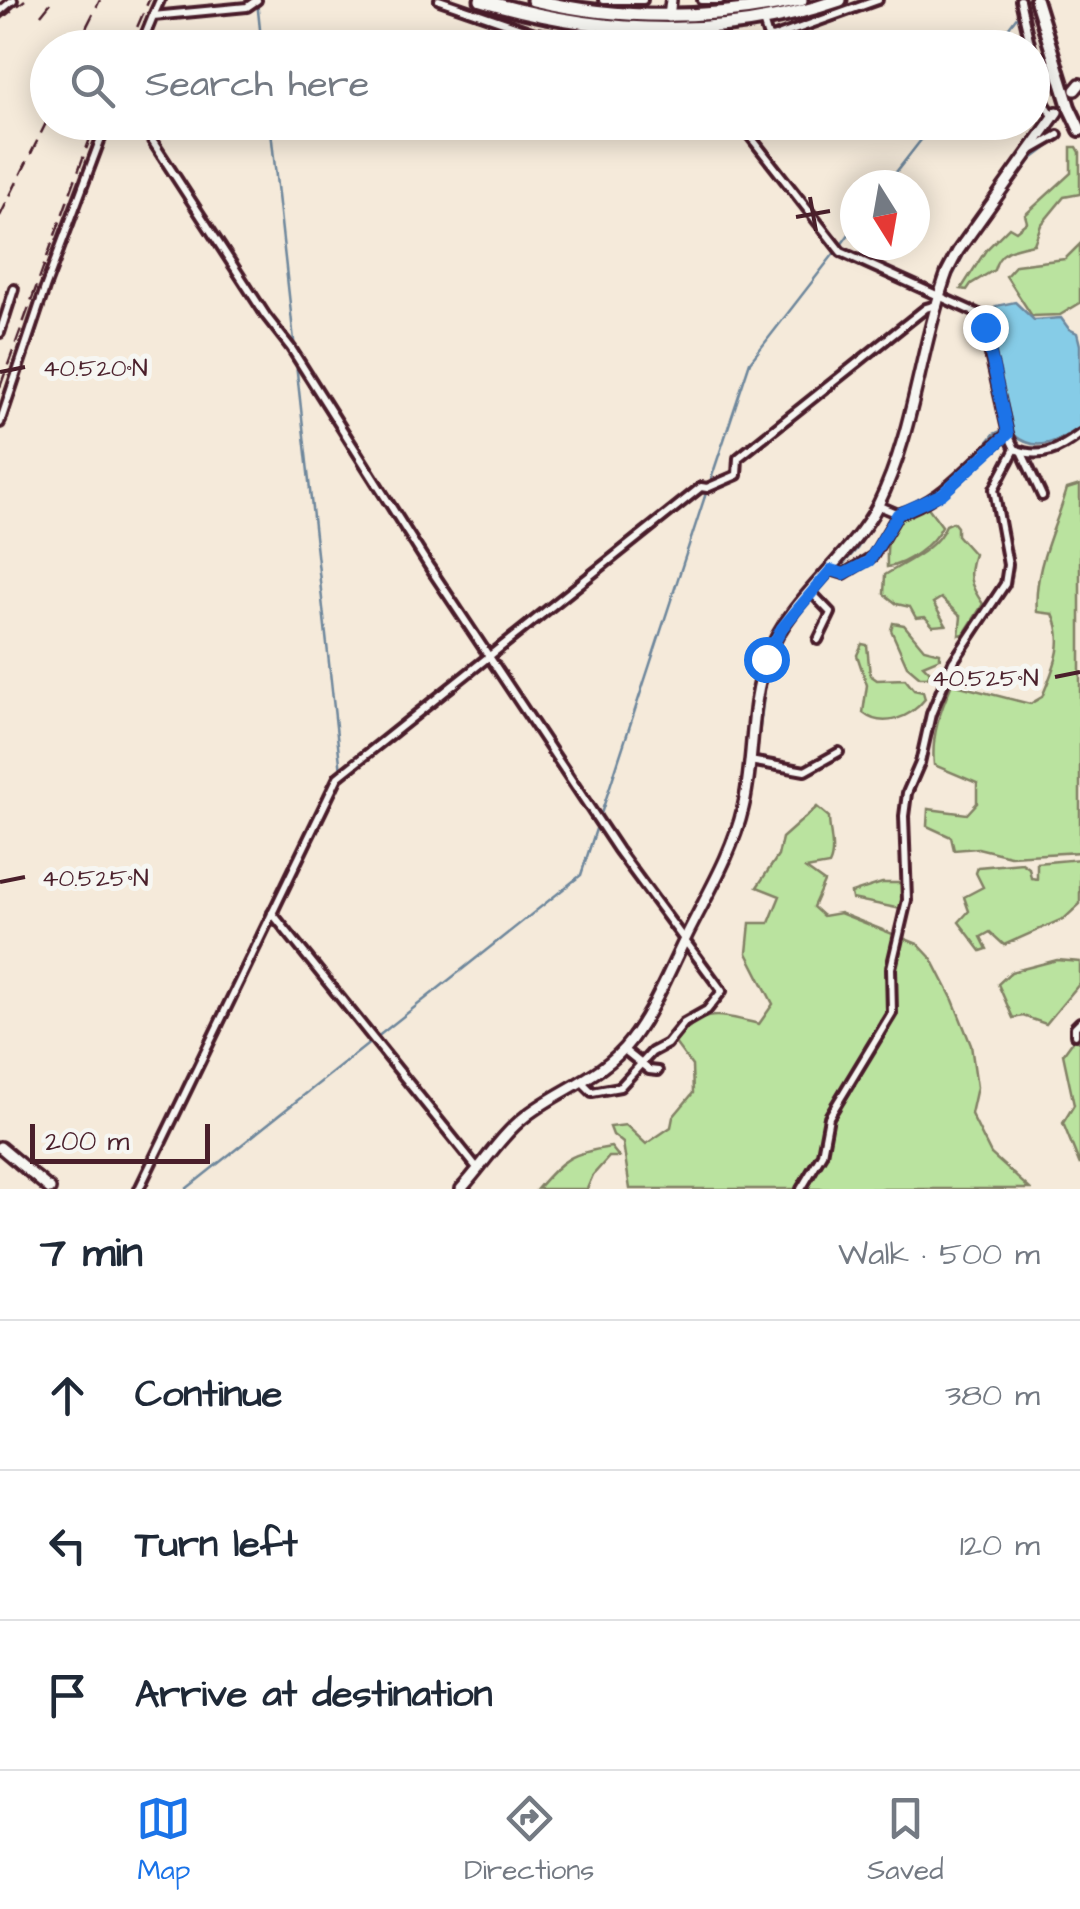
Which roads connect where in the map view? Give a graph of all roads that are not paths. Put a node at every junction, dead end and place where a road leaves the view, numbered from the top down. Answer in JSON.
{"nodes":[{"id":1,"x":13,"y":0,"type":"edge"},
{"id":2,"x":160,"y":0,"type":"edge"},
{"id":3,"x":257,"y":0,"type":"edge"},
{"id":4,"x":439,"y":0,"type":"edge"},
{"id":5,"x":481,"y":0,"type":"edge"},
{"id":6,"x":533,"y":0,"type":"edge"},
{"id":7,"x":603,"y":0,"type":"edge"},
{"id":8,"x":643,"y":0,"type":"edge"},
{"id":9,"x":671,"y":0,"type":"edge"},
{"id":10,"x":682,"y":0,"type":"edge"},
{"id":11,"x":702,"y":0,"type":"edge"},
{"id":12,"x":720,"y":0,"type":"edge"},
{"id":13,"x":801,"y":0,"type":"edge"},
{"id":14,"x":840,"y":0,"type":"edge"},
{"id":15,"x":878,"y":0,"type":"edge"},
{"id":16,"x":1020,"y":0,"type":"edge"},
{"id":17,"x":1036,"y":0,"type":"edge"},
{"id":18,"x":0,"y":10,"type":"edge"},
{"id":19,"x":154,"y":16,"type":"junction"},
{"id":20,"x":674,"y":17,"type":"junction"},
{"id":21,"x":762,"y":21,"type":"junction"},
{"id":22,"x":148,"y":30,"type":"edge"},
{"id":23,"x":527,"y":30,"type":"edge"},
{"id":24,"x":659,"y":30,"type":"edge"},
{"id":25,"x":671,"y":30,"type":"edge"},
{"id":26,"x":680,"y":30,"type":"edge"},
{"id":27,"x":765,"y":30,"type":"edge"},
{"id":28,"x":794,"y":30,"type":"edge"},
{"id":29,"x":1027,"y":30,"type":"edge"},
{"id":30,"x":1045,"y":30,"type":"edge"},
{"id":31,"x":1050,"y":45,"type":"edge"},
{"id":32,"x":1050,"y":109,"type":"edge"},
{"id":33,"x":1055,"y":114,"type":"joint"},
{"id":34,"x":1050,"y":121,"type":"edge"},
{"id":35,"x":1080,"y":130,"type":"edge"},
{"id":36,"x":1058,"y":135,"type":"dead end"},
{"id":37,"x":1050,"y":139,"type":"edge"},
{"id":38,"x":101,"y":140,"type":"edge"},
{"id":39,"x":152,"y":140,"type":"edge"},
{"id":40,"x":753,"y":140,"type":"edge"},
{"id":41,"x":1037,"y":140,"type":"edge"},
{"id":42,"x":1049,"y":140,"type":"edge"},
{"id":43,"x":1029,"y":151,"type":"junction"},
{"id":44,"x":14,"y":290,"type":"dead end"},
{"id":45,"x":937,"y":300,"type":"junction"},
{"id":46,"x":0,"y":332,"type":"edge"},
{"id":47,"x":0,"y":423,"type":"edge"},
{"id":48,"x":1008,"y":434,"type":"junction"},
{"id":49,"x":1080,"y":434,"type":"edge"},
{"id":50,"x":1018,"y":450,"type":"junction"},
{"id":51,"x":1042,"y":496,"type":"dead end"},
{"id":52,"x":877,"y":505,"type":"junction"},
{"id":53,"x":898,"y":514,"type":"junction"},
{"id":54,"x":831,"y":570,"type":"junction"},
{"id":55,"x":811,"y":592,"type":"junction"},
{"id":56,"x":818,"y":640,"type":"dead end"},
{"id":57,"x":489,"y":655,"type":"junction"},
{"id":58,"x":839,"y":752,"type":"dead end"},
{"id":59,"x":750,"y":761,"type":"junction"},
{"id":60,"x":272,"y":913,"type":"junction"},
{"id":61,"x":684,"y":941,"type":"junction"},
{"id":62,"x":1080,"y":1022,"type":"edge"},
{"id":63,"x":1075,"y":1035,"type":"dead end"},
{"id":64,"x":624,"y":1049,"type":"junction"},
{"id":65,"x":641,"y":1064,"type":"junction"},
{"id":66,"x":658,"y":1071,"type":"dead end"},
{"id":67,"x":583,"y":1083,"type":"junction"},
{"id":68,"x":0,"y":1146,"type":"edge"},
{"id":69,"x":479,"y":1170,"type":"junction"},
{"id":70,"x":50,"y":1189,"type":"edge"},
{"id":71,"x":139,"y":1189,"type":"edge"},
{"id":72,"x":462,"y":1189,"type":"edge"},
{"id":73,"x":801,"y":1189,"type":"edge"}],
"edges":[{"from":1,"to":18,"type":"street"},
{"from":2,"to":19,"type":"street"},
{"from":3,"to":19,"type":"street"},
{"from":4,"to":23,"type":"street"},
{"from":5,"to":24,"type":"highway"},
{"from":6,"to":20,"type":"highway"},
{"from":7,"to":8,"type":"street"},
{"from":9,"to":20,"type":"street"},
{"from":10,"to":20,"type":"street"},
{"from":11,"to":12,"type":"street"},
{"from":13,"to":20,"type":"highway"},
{"from":14,"to":21,"type":"highway"},
{"from":15,"to":28,"type":"street"},
{"from":16,"to":29,"type":"street"},
{"from":17,"to":30,"type":"main road"},
{"from":19,"to":22,"type":"street"},
{"from":20,"to":25,"type":"street"},
{"from":21,"to":26,"type":"highway"},
{"from":21,"to":27,"type":"street"},
{"from":31,"to":35,"type":"main road"},
{"from":32,"to":33,"type":"street"},
{"from":33,"to":34,"type":"street"},
{"from":36,"to":37,"type":"street"},
{"from":38,"to":47,"type":"street"},
{"from":39,"to":57,"type":"street"},
{"from":40,"to":45,"type":"street"},
{"from":41,"to":43,"type":"street"},
{"from":42,"to":43,"type":"street"},
{"from":43,"to":45,"type":"street"},
{"from":44,"to":46,"type":"street"},
{"from":45,"to":48,"type":"street"},
{"from":45,"to":52,"type":"street"},
{"from":45,"to":57,"type":"street"},
{"from":48,"to":50,"type":"street"},
{"from":48,"to":53,"type":"street"},
{"from":49,"to":50,"type":"street"},
{"from":50,"to":51,"type":"street"},
{"from":50,"to":73,"type":"street"},
{"from":52,"to":53,"type":"street"},
{"from":52,"to":54,"type":"street"},
{"from":53,"to":54,"type":"street"},
{"from":54,"to":55,"type":"street"},
{"from":55,"to":56,"type":"street"},
{"from":55,"to":59,"type":"street"},
{"from":57,"to":60,"type":"street"},
{"from":57,"to":61,"type":"street"},
{"from":58,"to":59,"type":"street"},
{"from":59,"to":61,"type":"street"},
{"from":60,"to":69,"type":"street"},
{"from":60,"to":71,"type":"street"},
{"from":61,"to":64,"type":"street"},
{"from":61,"to":65,"type":"street"},
{"from":62,"to":63,"type":"street"},
{"from":64,"to":65,"type":"street"},
{"from":64,"to":67,"type":"street"},
{"from":65,"to":66,"type":"street"},
{"from":65,"to":67,"type":"street"},
{"from":67,"to":69,"type":"street"},
{"from":68,"to":70,"type":"street"},
{"from":69,"to":72,"type":"street"}]}
